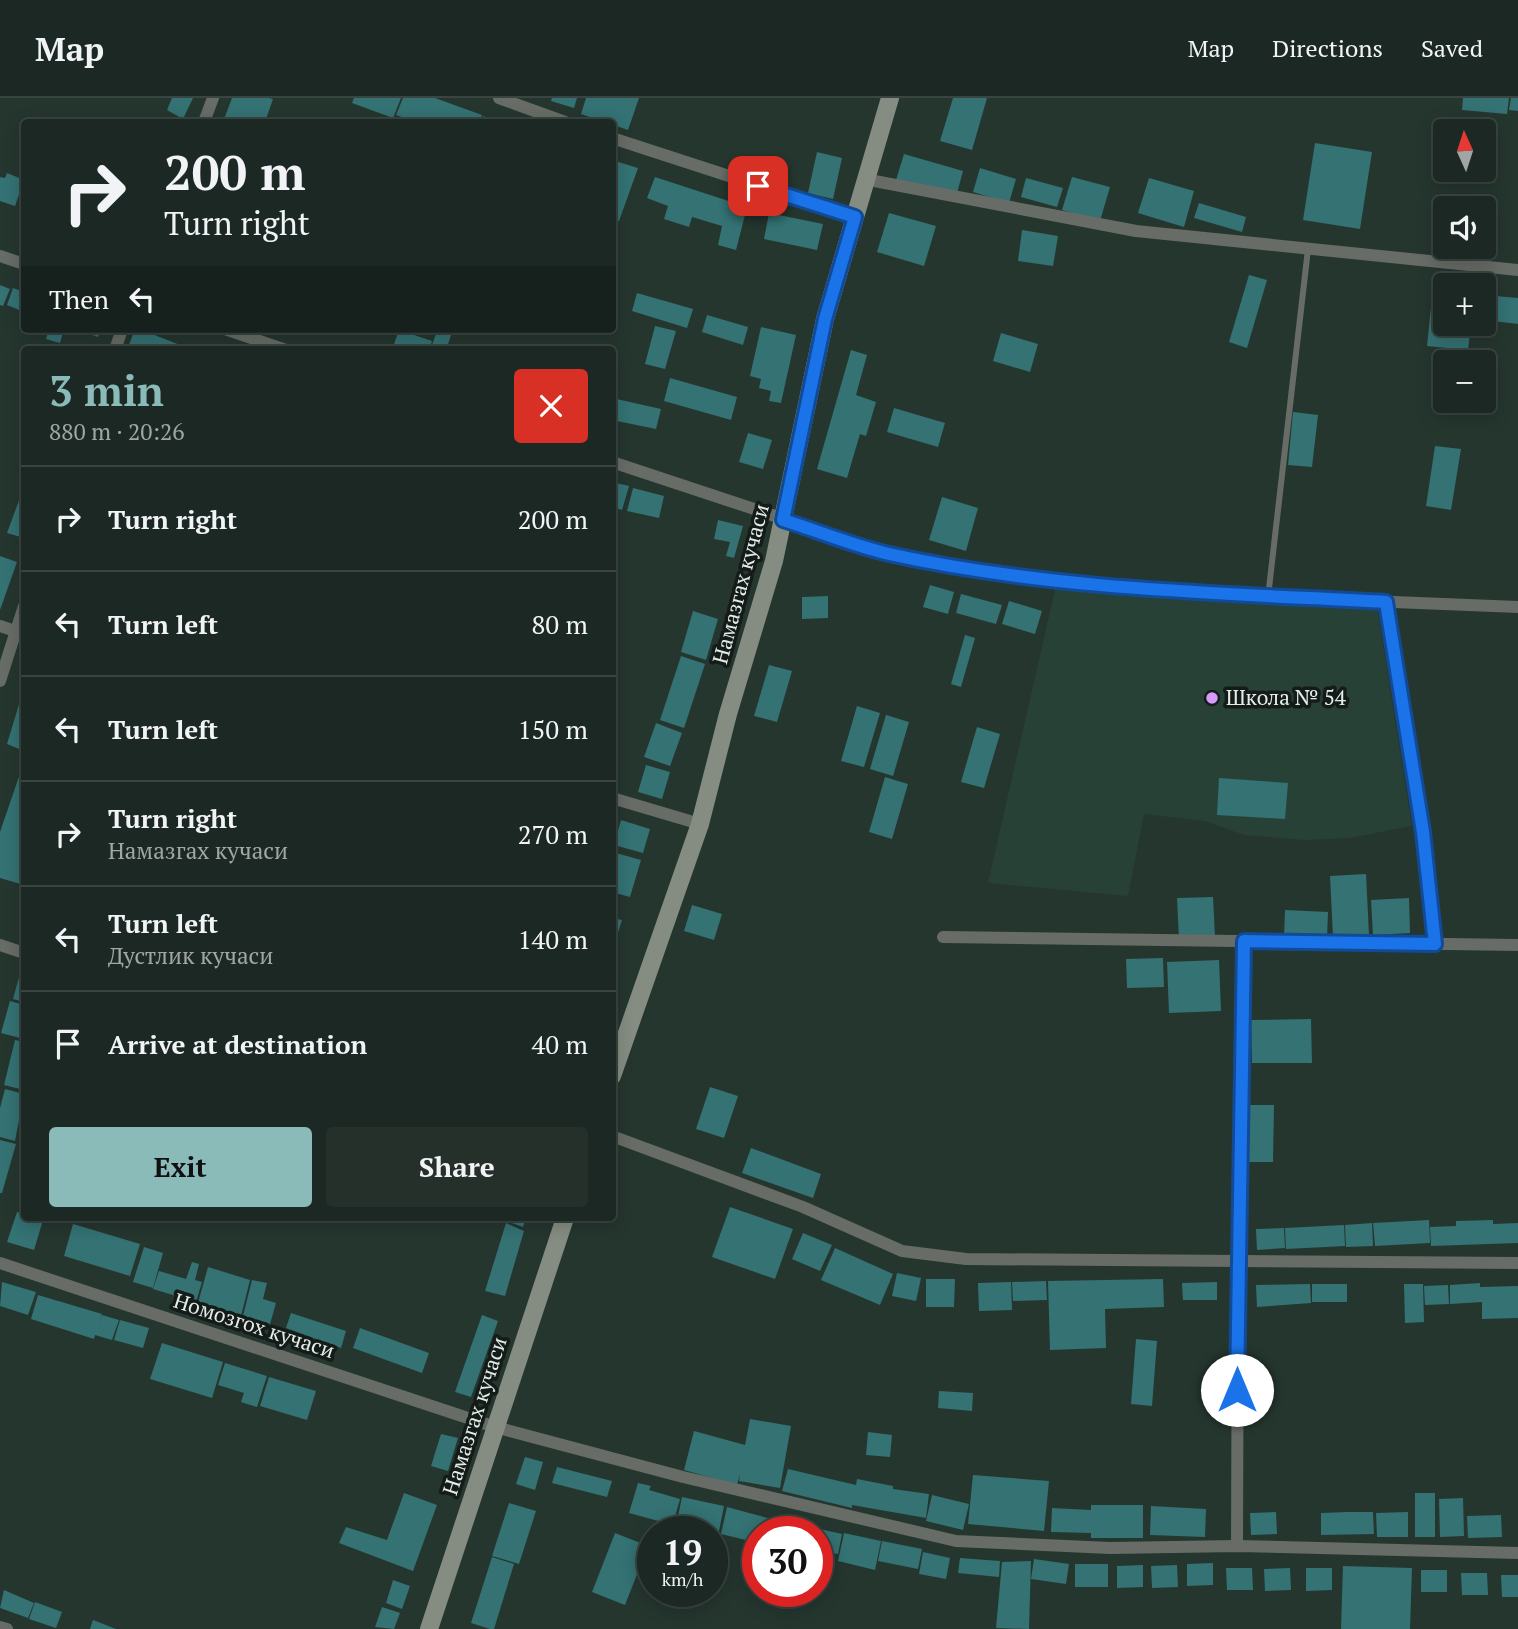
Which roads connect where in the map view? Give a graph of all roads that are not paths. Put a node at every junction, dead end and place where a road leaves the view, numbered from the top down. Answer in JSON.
{"nodes":[{"id":1,"x":213,"y":98,"type":"edge"},
{"id":2,"x":499,"y":98,"type":"edge"},
{"id":3,"x":890,"y":98,"type":"edge"},
{"id":4,"x":205,"y":119,"type":"edge"},
{"id":5,"x":557,"y":119,"type":"edge"},
{"id":6,"x":616,"y":139,"type":"edge"},
{"id":7,"x":864,"y":179,"type":"junction"},
{"id":8,"x":855,"y":217,"type":"junction"},
{"id":9,"x":1308,"y":249,"type":"junction"},
{"id":10,"x":0,"y":256,"type":"edge"},
{"id":11,"x":21,"y":263,"type":"edge"},
{"id":12,"x":1518,"y":270,"type":"edge"},
{"id":13,"x":237,"y":333,"type":"edge"},
{"id":14,"x":274,"y":346,"type":"edge"},
{"id":15,"x":616,"y":463,"type":"edge"},
{"id":16,"x":783,"y":520,"type":"junction"},
{"id":17,"x":1268,"y":597,"type":"junction"},
{"id":18,"x":1386,"y":602,"type":"junction"},
{"id":19,"x":1518,"y":607,"type":"edge"},
{"id":20,"x":0,"y":626,"type":"edge"},
{"id":21,"x":20,"y":633,"type":"edge"},
{"id":22,"x":0,"y":681,"type":"edge"},
{"id":23,"x":616,"y":799,"type":"edge"},
{"id":24,"x":700,"y":824,"type":"junction"},
{"id":25,"x":943,"y":937,"type":"dead end"},
{"id":26,"x":1244,"y":941,"type":"junction"},
{"id":27,"x":1435,"y":944,"type":"junction"},
{"id":28,"x":0,"y":945,"type":"edge"},
{"id":29,"x":1518,"y":945,"type":"edge"},
{"id":30,"x":21,"y":952,"type":"edge"},
{"id":31,"x":616,"y":1065,"type":"edge"},
{"id":32,"x":616,"y":1137,"type":"edge"},
{"id":33,"x":564,"y":1221,"type":"edge"},
{"id":34,"x":1238,"y":1261,"type":"junction"},
{"id":35,"x":0,"y":1263,"type":"edge"},
{"id":36,"x":1518,"y":1264,"type":"edge"},
{"id":37,"x":495,"y":1427,"type":"junction"},
{"id":38,"x":1237,"y":1546,"type":"junction"},
{"id":39,"x":1518,"y":1553,"type":"edge"},
{"id":40,"x":0,"y":1627,"type":"edge"},
{"id":41,"x":6,"y":1629,"type":"edge"},
{"id":42,"x":429,"y":1629,"type":"edge"}],
"edges":[{"from":1,"to":4,"type":"street"},
{"from":2,"to":5,"type":"street"},
{"from":3,"to":7,"type":"street","name":"Намазгах кучаси"},
{"from":6,"to":8,"type":"street"},
{"from":7,"to":8,"type":"street","name":"Намазгах кучаси"},
{"from":7,"to":9,"type":"street"},
{"from":8,"to":16,"type":"street","name":"Намазгах кучаси"},
{"from":9,"to":12,"type":"street"},
{"from":9,"to":17,"type":"lane"},
{"from":10,"to":11,"type":"street"},
{"from":13,"to":14,"type":"street"},
{"from":15,"to":16,"type":"street"},
{"from":16,"to":17,"type":"street"},
{"from":16,"to":24,"type":"street","name":"Намазгах кучаси"},
{"from":17,"to":18,"type":"street"},
{"from":18,"to":19,"type":"street"},
{"from":18,"to":27,"type":"lane"},
{"from":20,"to":21,"type":"street"},
{"from":21,"to":22,"type":"street"},
{"from":23,"to":24,"type":"street"},
{"from":24,"to":31,"type":"street","name":"Намазгах кучаси"},
{"from":25,"to":26,"type":"street"},
{"from":26,"to":27,"type":"street"},
{"from":26,"to":34,"type":"street"},
{"from":27,"to":29,"type":"street"},
{"from":28,"to":30,"type":"street"},
{"from":32,"to":34,"type":"street"},
{"from":33,"to":37,"type":"street","name":"Намазгах кучаси"},
{"from":34,"to":36,"type":"street"},
{"from":34,"to":38,"type":"street"},
{"from":35,"to":37,"type":"street","name":"Номозгох кучаси"},
{"from":37,"to":38,"type":"street","name":"Номозгох кучаси"},
{"from":37,"to":42,"type":"street","name":"Намазгах кучаси"},
{"from":38,"to":39,"type":"street","name":"Номозгох кучаси"},
{"from":40,"to":41,"type":"street"}]}
